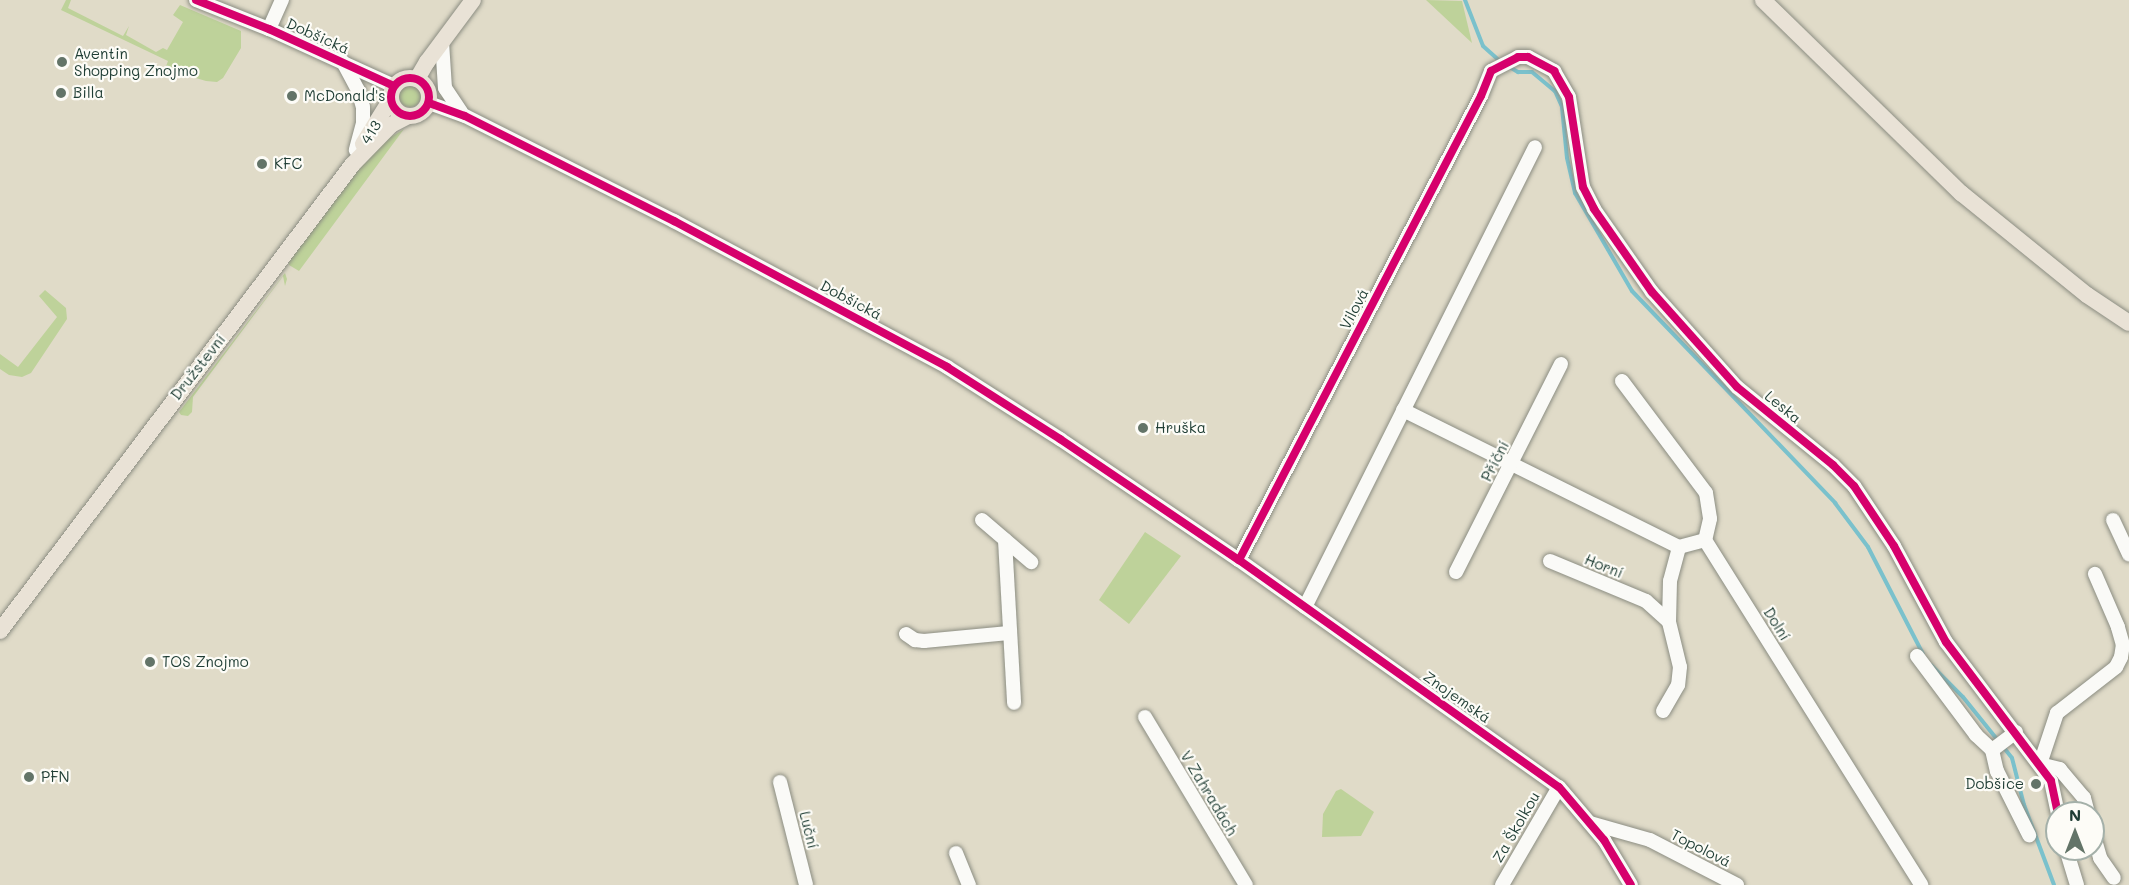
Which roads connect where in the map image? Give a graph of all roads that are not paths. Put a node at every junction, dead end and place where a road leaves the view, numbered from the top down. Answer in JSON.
{"nodes":[{"id":1,"x":196,"y":0,"type":"edge"},
{"id":2,"x":282,"y":0,"type":"edge"},
{"id":3,"x":473,"y":0,"type":"edge"},
{"id":4,"x":1763,"y":0,"type":"edge"},
{"id":5,"x":269,"y":29,"type":"junction"},
{"id":6,"x":442,"y":42,"type":"junction"},
{"id":7,"x":343,"y":62,"type":"junction"},
{"id":8,"x":1494,"y":70,"type":"joint"},
{"id":9,"x":417,"y":79,"type":"junction"},
{"id":10,"x":392,"y":93,"type":"junction"},
{"id":11,"x":429,"y":103,"type":"junction"},
{"id":12,"x":408,"y":116,"type":"junction"},
{"id":13,"x":465,"y":116,"type":"junction"},
{"id":14,"x":1535,"y":147,"type":"dead end"},
{"id":15,"x":352,"y":165,"type":"junction"},
{"id":16,"x":2129,"y":323,"type":"edge"},
{"id":17,"x":1561,"y":364,"type":"dead end"},
{"id":18,"x":1622,"y":381,"type":"dead end"},
{"id":19,"x":1403,"y":410,"type":"junction"},
{"id":20,"x":1513,"y":463,"type":"junction"},
{"id":21,"x":982,"y":520,"type":"dead end"},
{"id":22,"x":2113,"y":520,"type":"dead end"},
{"id":23,"x":1005,"y":540,"type":"junction"},
{"id":24,"x":1705,"y":540,"type":"junction"},
{"id":25,"x":1679,"y":547,"type":"junction"},
{"id":26,"x":2129,"y":555,"type":"edge"},
{"id":27,"x":1239,"y":560,"type":"junction"},
{"id":28,"x":1550,"y":561,"type":"dead end"},
{"id":29,"x":1031,"y":562,"type":"dead end"},
{"id":30,"x":1456,"y":572,"type":"dead end"},
{"id":31,"x":2095,"y":574,"type":"dead end"},
{"id":32,"x":1670,"y":592,"type":"junction"},
{"id":33,"x":1646,"y":601,"type":"junction"},
{"id":34,"x":1305,"y":607,"type":"junction"},
{"id":35,"x":1668,"y":622,"type":"junction"},
{"id":36,"x":0,"y":631,"type":"edge"},
{"id":37,"x":1009,"y":633,"type":"junction"},
{"id":38,"x":906,"y":634,"type":"dead end"},
{"id":39,"x":1917,"y":656,"type":"dead end"},
{"id":40,"x":1014,"y":703,"type":"dead end"},
{"id":41,"x":1663,"y":711,"type":"dead end"},
{"id":42,"x":1145,"y":717,"type":"dead end"},
{"id":43,"x":2003,"y":742,"type":"junction"},
{"id":44,"x":2040,"y":764,"type":"junction"},
{"id":45,"x":780,"y":782,"type":"dead end"},
{"id":46,"x":1559,"y":787,"type":"junction"},
{"id":47,"x":2055,"y":801,"type":"edge"},
{"id":48,"x":2085,"y":801,"type":"edge"},
{"id":49,"x":1590,"y":824,"type":"junction"},
{"id":50,"x":2029,"y":835,"type":"dead end"},
{"id":51,"x":956,"y":853,"type":"dead end"},
{"id":52,"x":2070,"y":861,"type":"edge"},
{"id":53,"x":2102,"y":861,"type":"edge"},
{"id":54,"x":2114,"y":878,"type":"dead end"},
{"id":55,"x":806,"y":885,"type":"edge"},
{"id":56,"x":969,"y":885,"type":"edge"},
{"id":57,"x":1246,"y":885,"type":"edge"},
{"id":58,"x":1502,"y":885,"type":"edge"},
{"id":59,"x":1631,"y":885,"type":"edge"},
{"id":60,"x":1737,"y":885,"type":"edge"},
{"id":61,"x":1921,"y":885,"type":"edge"},
{"id":62,"x":2077,"y":885,"type":"edge"}],
"edges":[{"from":1,"to":5,"type":"street","name":"Dobšická"},
{"from":2,"to":5,"type":"street","name":"Dobšická"},
{"from":3,"to":6,"type":"main road"},
{"from":4,"to":16,"type":"main road"},
{"from":5,"to":7,"type":"street","name":"Dobšická"},
{"from":6,"to":9,"type":"main road"},
{"from":6,"to":13,"type":"street"},
{"from":7,"to":10,"type":"street","name":"Dobšická"},
{"from":7,"to":15,"type":"street"},
{"from":8,"to":27,"type":"street","name":"Vilová"},
{"from":8,"to":43,"type":"street","name":"Leska"},
{"from":9,"to":10,"type":"main road"},
{"from":9,"to":11,"type":"main road"},
{"from":10,"to":12,"type":"main road"},
{"from":10,"to":15,"type":"main road","name":"413"},
{"from":11,"to":12,"type":"main road"},
{"from":11,"to":13,"type":"street","name":"Dobšická"},
{"from":12,"to":15,"type":"main road","name":"Družstevní","number":"413"},
{"from":13,"to":27,"type":"street","name":"Dobšická"},
{"from":14,"to":19,"type":"street"},
{"from":15,"to":36,"type":"main road","name":"Družstevní","number":"413"},
{"from":17,"to":20,"type":"street","name":"Příční"},
{"from":18,"to":24,"type":"street"},
{"from":19,"to":20,"type":"street"},
{"from":19,"to":34,"type":"street"},
{"from":20,"to":25,"type":"street"},
{"from":20,"to":30,"type":"street","name":"Příční"},
{"from":21,"to":23,"type":"street"},
{"from":22,"to":26,"type":"street"},
{"from":23,"to":29,"type":"street"},
{"from":23,"to":37,"type":"street"},
{"from":24,"to":25,"type":"street"},
{"from":24,"to":61,"type":"street","name":"Dolní"},
{"from":25,"to":32,"type":"street"},
{"from":27,"to":34,"type":"street","name":"Znojemská"},
{"from":28,"to":33,"type":"street","name":"Horní"},
{"from":31,"to":44,"type":"street"},
{"from":32,"to":33,"type":"street"},
{"from":32,"to":35,"type":"street"},
{"from":33,"to":35,"type":"street","name":"Horní"},
{"from":34,"to":46,"type":"street","name":"Znojemská"},
{"from":35,"to":41,"type":"street"},
{"from":37,"to":38,"type":"street"},
{"from":37,"to":40,"type":"street"},
{"from":39,"to":43,"type":"street"},
{"from":42,"to":57,"type":"street","name":"V Zahradách"},
{"from":43,"to":44,"type":"street","name":"Leska"},
{"from":43,"to":50,"type":"street"},
{"from":44,"to":47,"type":"street","name":"Leska"},
{"from":44,"to":48,"type":"street"},
{"from":45,"to":55,"type":"street","name":"Luční"},
{"from":46,"to":49,"type":"street","name":"Znojemská"},
{"from":46,"to":58,"type":"street","name":"Za Školkou"},
{"from":49,"to":59,"type":"street","name":"Znojemská"},
{"from":49,"to":60,"type":"street","name":"Topolová"},
{"from":51,"to":56,"type":"street"},
{"from":52,"to":62,"type":"street"},
{"from":53,"to":54,"type":"street"}]}
